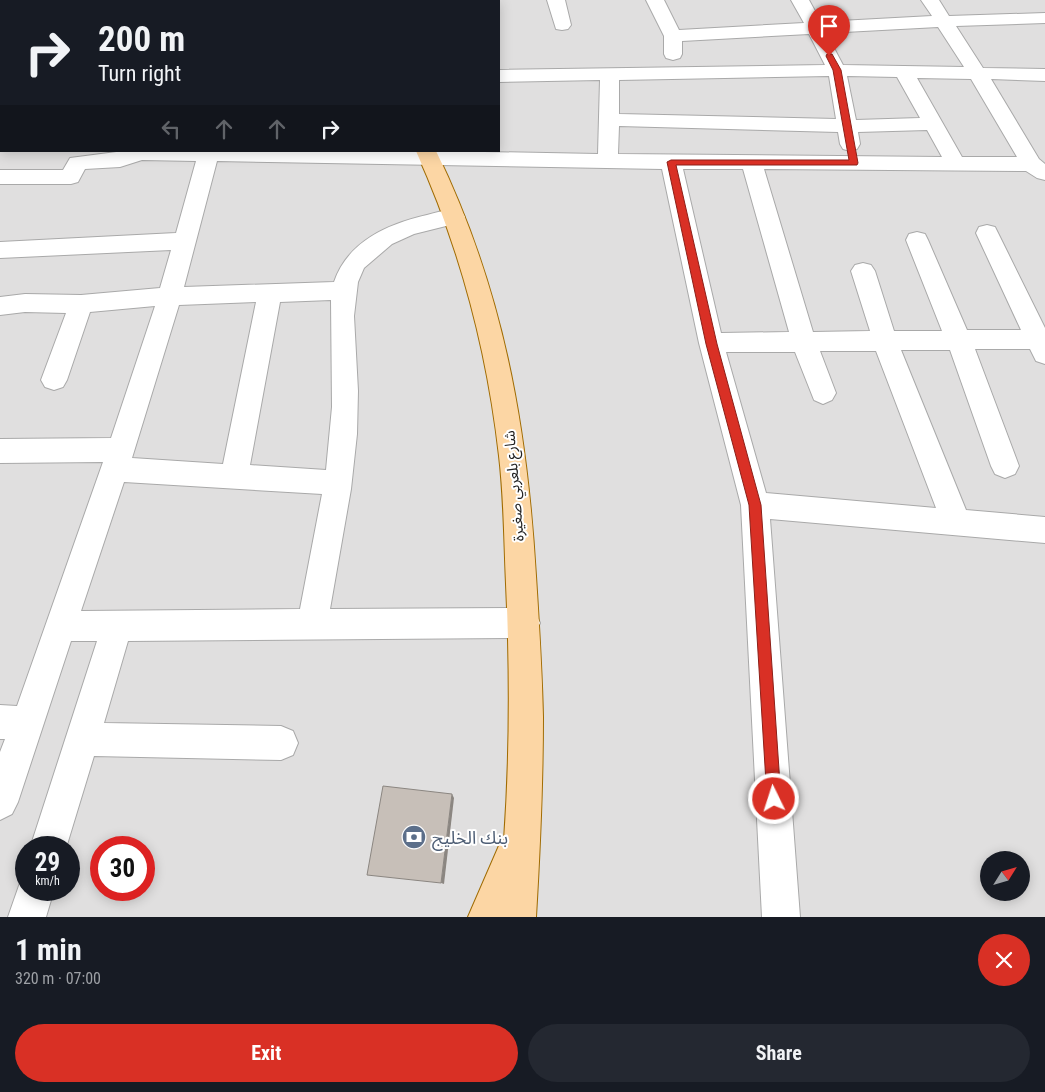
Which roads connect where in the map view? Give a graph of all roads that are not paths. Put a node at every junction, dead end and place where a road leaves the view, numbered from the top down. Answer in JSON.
{"nodes":[{"id":1,"x":556,"y":0,"type":"edge"},
{"id":2,"x":654,"y":0,"type":"edge"},
{"id":3,"x":800,"y":0,"type":"edge"},
{"id":4,"x":930,"y":0,"type":"edge"},
{"id":5,"x":1045,"y":18,"type":"edge"},
{"id":6,"x":944,"y":21,"type":"junction"},
{"id":7,"x":562,"y":25,"type":"dead end"},
{"id":8,"x":814,"y":27,"type":"junction"},
{"id":9,"x":673,"y":36,"type":"junction"},
{"id":10,"x":837,"y":70,"type":"junction"},
{"id":11,"x":904,"y":72,"type":"junction"},
{"id":12,"x":674,"y":73,"type":"junction"},
{"id":13,"x":610,"y":74,"type":"junction"},
{"id":14,"x":978,"y":74,"type":"junction"},
{"id":15,"x":1045,"y":75,"type":"edge"},
{"id":16,"x":500,"y":76,"type":"edge"},
{"id":17,"x":609,"y":120,"type":"junction"},
{"id":18,"x":934,"y":124,"type":"junction"},
{"id":19,"x":847,"y":126,"type":"junction"},
{"id":20,"x":247,"y":152,"type":"edge"},
{"id":21,"x":209,"y":153,"type":"junction"},
{"id":22,"x":427,"y":154,"type":"edge"},
{"id":23,"x":608,"y":161,"type":"junction"},
{"id":24,"x":671,"y":162,"type":"junction"},
{"id":25,"x":752,"y":163,"type":"junction"},
{"id":26,"x":854,"y":163,"type":"junction"},
{"id":27,"x":956,"y":164,"type":"junction"},
{"id":28,"x":1038,"y":169,"type":"edge"},
{"id":29,"x":0,"y":177,"type":"edge"},
{"id":30,"x":454,"y":217,"type":"junction"},
{"id":31,"x":987,"y":233,"type":"dead end"},
{"id":32,"x":917,"y":240,"type":"dead end"},
{"id":33,"x":185,"y":241,"type":"junction"},
{"id":34,"x":0,"y":250,"type":"edge"},
{"id":35,"x":863,"y":271,"type":"dead end"},
{"id":36,"x":343,"y":291,"type":"junction"},
{"id":37,"x":270,"y":293,"type":"junction"},
{"id":38,"x":170,"y":296,"type":"junction"},
{"id":39,"x":82,"y":304,"type":"junction"},
{"id":40,"x":0,"y":306,"type":"edge"},
{"id":41,"x":885,"y":341,"type":"junction"},
{"id":42,"x":958,"y":341,"type":"junction"},
{"id":43,"x":804,"y":342,"type":"junction"},
{"id":44,"x":711,"y":344,"type":"junction"},
{"id":45,"x":1043,"y":344,"type":"edge"},
{"id":46,"x":54,"y":380,"type":"dead end"},
{"id":47,"x":823,"y":393,"type":"dead end"},
{"id":48,"x":0,"y":451,"type":"edge"},
{"id":49,"x":118,"y":459,"type":"junction"},
{"id":50,"x":1005,"y":466,"type":"dead end"},
{"id":51,"x":234,"y":476,"type":"junction"},
{"id":52,"x":338,"y":483,"type":"junction"},
{"id":53,"x":755,"y":505,"type":"junction"},
{"id":54,"x":956,"y":522,"type":"junction"},
{"id":55,"x":1045,"y":530,"type":"edge"},
{"id":56,"x":524,"y":623,"type":"junction"},
{"id":57,"x":312,"y":625,"type":"junction"},
{"id":58,"x":61,"y":626,"type":"junction"},
{"id":59,"x":117,"y":626,"type":"junction"},
{"id":60,"x":14,"y":722,"type":"edge"},
{"id":61,"x":82,"y":739,"type":"junction"},
{"id":62,"x":281,"y":743,"type":"dead end"},
{"id":63,"x":0,"y":802,"type":"edge"},
{"id":64,"x":523,"y":834,"type":"junction"},
{"id":65,"x":52,"y":836,"type":"edge"},
{"id":66,"x":32,"y":901,"type":"edge"},
{"id":67,"x":27,"y":917,"type":"edge"},
{"id":68,"x":487,"y":917,"type":"edge"},
{"id":69,"x":517,"y":917,"type":"edge"},
{"id":70,"x":781,"y":917,"type":"edge"}],
"edges":[{"from":1,"to":7,"type":"street"},
{"from":2,"to":9,"type":"street"},
{"from":3,"to":8,"type":"street"},
{"from":4,"to":6,"type":"street"},
{"from":5,"to":6,"type":"street"},
{"from":6,"to":8,"type":"street"},
{"from":6,"to":14,"type":"street"},
{"from":8,"to":9,"type":"street"},
{"from":8,"to":10,"type":"street"},
{"from":9,"to":12,"type":"street"},
{"from":10,"to":11,"type":"street"},
{"from":10,"to":12,"type":"street"},
{"from":10,"to":19,"type":"street"},
{"from":11,"to":14,"type":"street"},
{"from":11,"to":18,"type":"street"},
{"from":12,"to":13,"type":"street"},
{"from":13,"to":16,"type":"street"},
{"from":13,"to":17,"type":"street"},
{"from":14,"to":15,"type":"street"},
{"from":14,"to":28,"type":"street"},
{"from":17,"to":19,"type":"street"},
{"from":17,"to":23,"type":"street"},
{"from":18,"to":19,"type":"street"},
{"from":18,"to":27,"type":"street"},
{"from":19,"to":26,"type":"street"},
{"from":20,"to":21,"type":"street"},
{"from":20,"to":22,"type":"street"},
{"from":21,"to":29,"type":"street"},
{"from":21,"to":33,"type":"street"},
{"from":22,"to":23,"type":"street"},
{"from":22,"to":30,"type":"main road","name":"شارع بلعربي صغيرة"},
{"from":23,"to":24,"type":"street"},
{"from":24,"to":25,"type":"street"},
{"from":24,"to":44,"type":"street"},
{"from":25,"to":26,"type":"street"},
{"from":25,"to":43,"type":"street"},
{"from":26,"to":27,"type":"street"},
{"from":27,"to":28,"type":"street"},
{"from":30,"to":36,"type":"street"},
{"from":30,"to":56,"type":"main road","name":"شارع بلعربي صغيرة"},
{"from":31,"to":45,"type":"street"},
{"from":32,"to":42,"type":"street"},
{"from":33,"to":34,"type":"street"},
{"from":33,"to":38,"type":"street"},
{"from":35,"to":41,"type":"street"},
{"from":36,"to":37,"type":"street"},
{"from":36,"to":52,"type":"street"},
{"from":37,"to":38,"type":"street"},
{"from":37,"to":51,"type":"street"},
{"from":38,"to":39,"type":"street"},
{"from":38,"to":49,"type":"street"},
{"from":39,"to":40,"type":"street"},
{"from":39,"to":46,"type":"street"},
{"from":41,"to":42,"type":"street"},
{"from":41,"to":43,"type":"street"},
{"from":41,"to":54,"type":"street"},
{"from":42,"to":45,"type":"street"},
{"from":42,"to":50,"type":"street"},
{"from":43,"to":44,"type":"street"},
{"from":43,"to":47,"type":"street"},
{"from":44,"to":53,"type":"street"},
{"from":48,"to":49,"type":"street"},
{"from":49,"to":51,"type":"street"},
{"from":49,"to":58,"type":"street"},
{"from":51,"to":52,"type":"street"},
{"from":52,"to":57,"type":"street"},
{"from":53,"to":54,"type":"street"},
{"from":53,"to":70,"type":"street"},
{"from":54,"to":55,"type":"street"},
{"from":56,"to":57,"type":"street"},
{"from":56,"to":64,"type":"main road","name":"شارع بلعربي صغيرة"},
{"from":57,"to":59,"type":"street"},
{"from":58,"to":59,"type":"street"},
{"from":58,"to":60,"type":"street"},
{"from":59,"to":61,"type":"street"},
{"from":60,"to":63,"type":"street"},
{"from":61,"to":62,"type":"street"},
{"from":61,"to":65,"type":"street"},
{"from":64,"to":68,"type":"main road","name":"شارع بلعربي صغيرة"},
{"from":64,"to":69,"type":"main road","name":"شارع بلعربي صغيرة"},
{"from":66,"to":67,"type":"street"}]}
